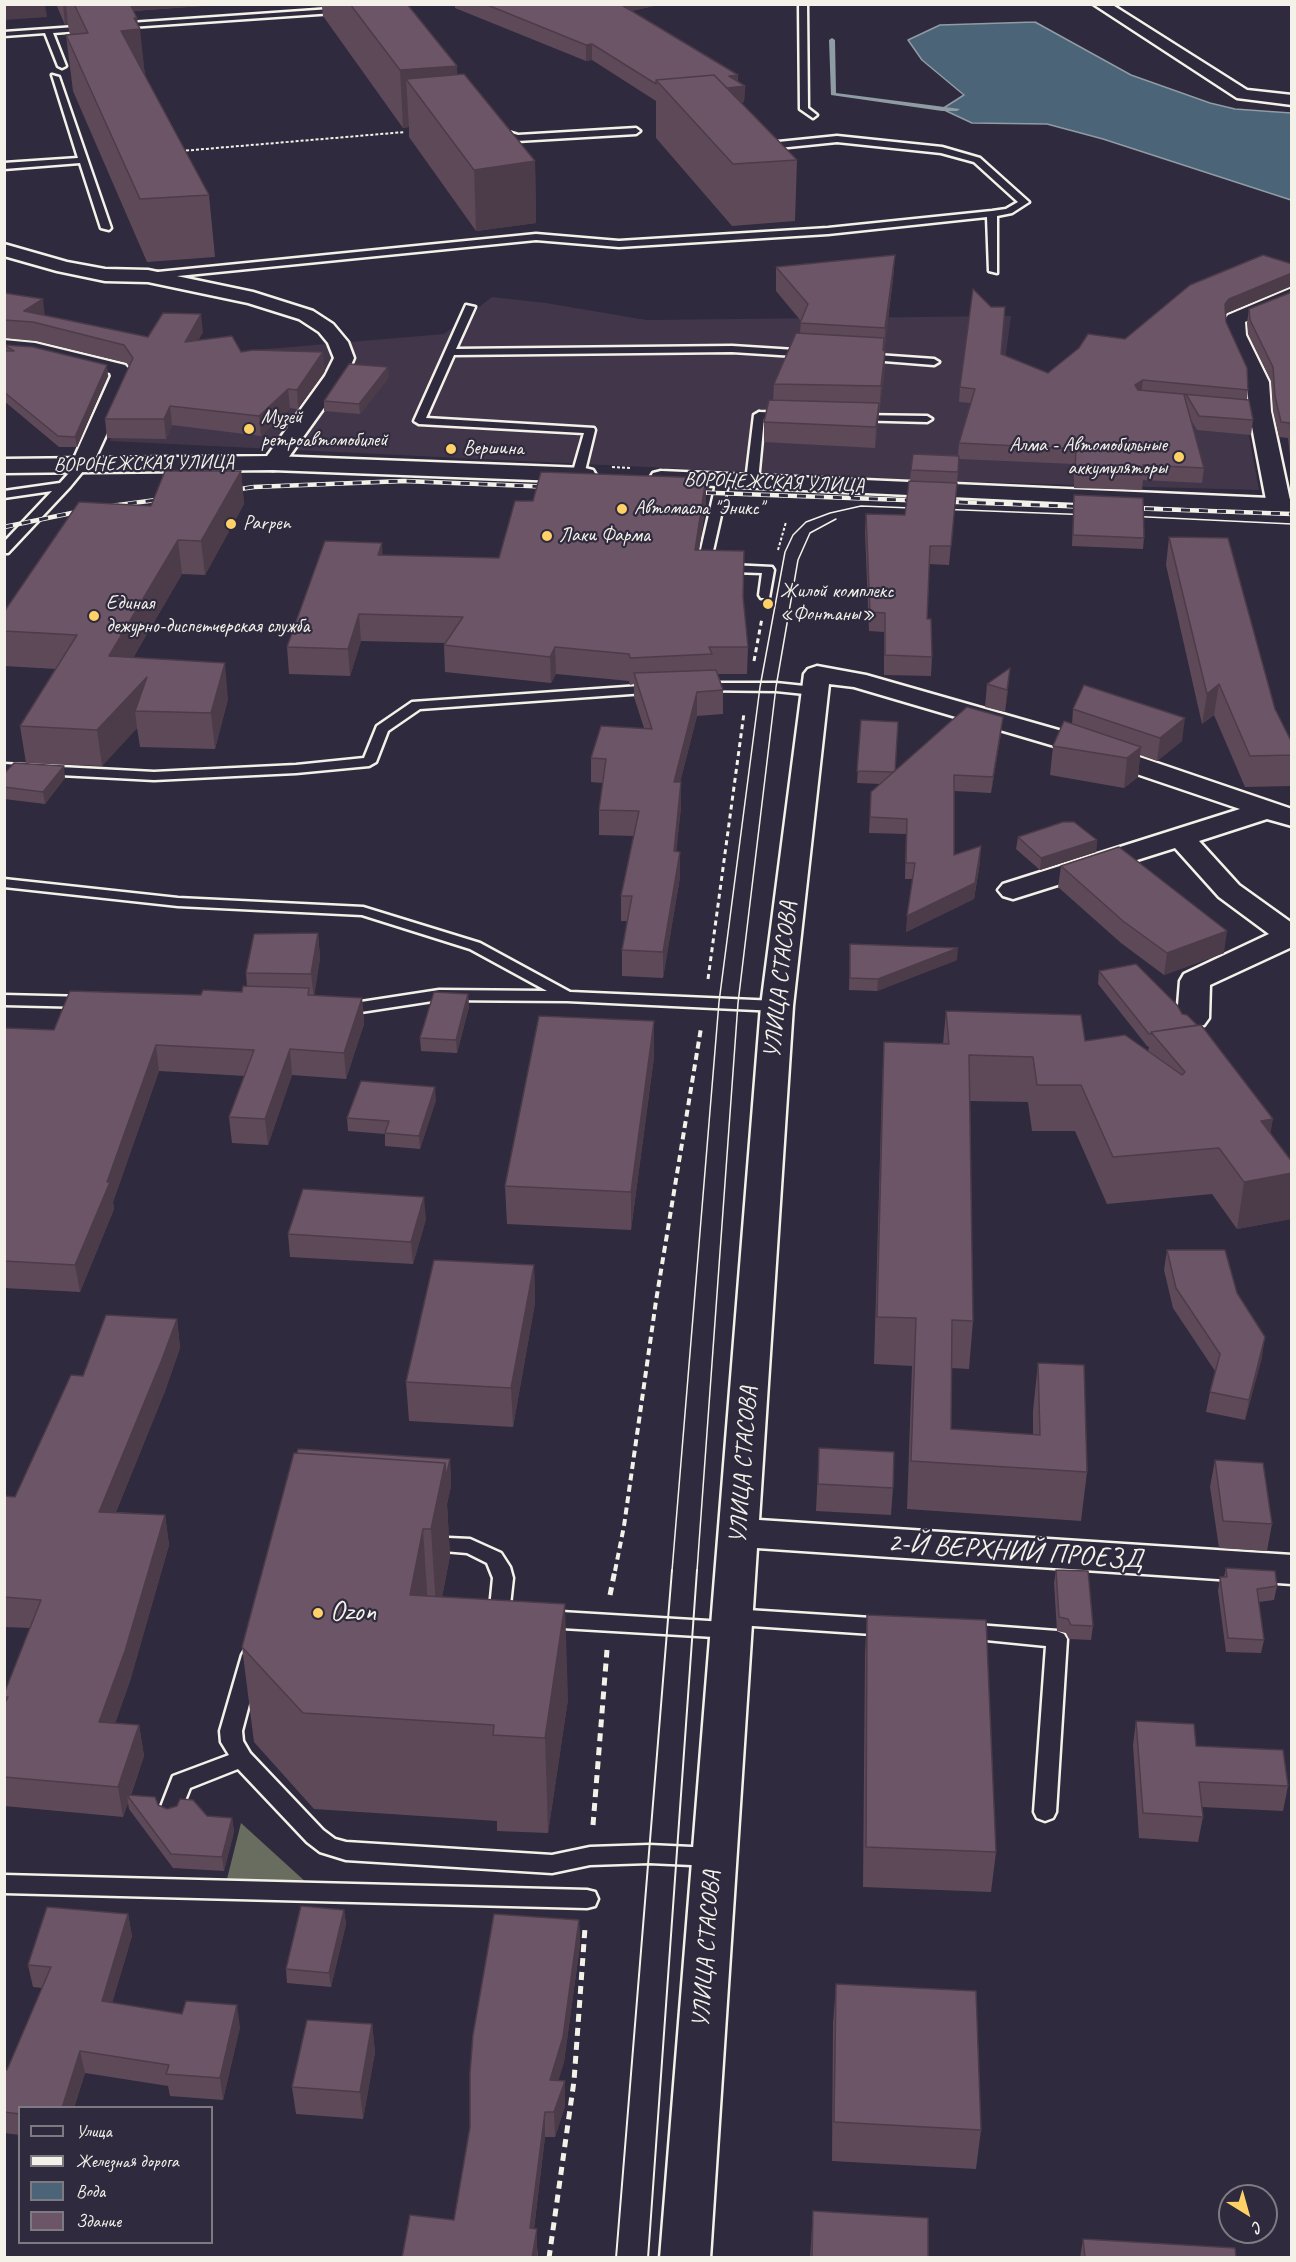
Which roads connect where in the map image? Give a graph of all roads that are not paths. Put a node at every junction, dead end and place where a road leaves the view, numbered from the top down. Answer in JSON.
{"nodes":[{"id":1,"x":803,"y":4,"type":"edge"},
{"id":2,"x":1100,"y":4,"type":"edge"},
{"id":3,"x":356,"y":9,"type":"edge"},
{"id":4,"x":107,"y":27,"type":"edge"},
{"id":5,"x":96,"y":28,"type":"edge"},
{"id":6,"x":48,"y":31,"type":"junction"},
{"id":7,"x":4,"y":34,"type":"edge"},
{"id":8,"x":62,"y":66,"type":"dead end"},
{"id":9,"x":55,"y":77,"type":"dead end"},
{"id":10,"x":1292,"y":100,"type":"edge"},
{"id":11,"x":813,"y":115,"type":"dead end"},
{"id":12,"x":490,"y":116,"type":"edge"},
{"id":13,"x":497,"y":124,"type":"junction"},
{"id":14,"x":485,"y":126,"type":"edge"},
{"id":15,"x":636,"y":131,"type":"dead end"},
{"id":16,"x":750,"y":148,"type":"edge"},
{"id":17,"x":83,"y":160,"type":"junction"},
{"id":18,"x":4,"y":166,"type":"edge"},
{"id":19,"x":992,"y":214,"type":"junction"},
{"id":20,"x":106,"y":228,"type":"dead end"},
{"id":21,"x":4,"y":250,"type":"edge"},
{"id":22,"x":994,"y":271,"type":"dead end"},
{"id":23,"x":148,"y":276,"type":"junction"},
{"id":24,"x":1292,"y":294,"type":"edge"},
{"id":25,"x":470,"y":307,"type":"dead end"},
{"id":26,"x":4,"y":346,"type":"edge"},
{"id":27,"x":449,"y":352,"type":"junction"},
{"id":28,"x":827,"y":355,"type":"edge"},
{"id":29,"x":850,"y":356,"type":"edge"},
{"id":30,"x":934,"y":362,"type":"dead end"},
{"id":31,"x":795,"y":416,"type":"edge"},
{"id":32,"x":843,"y":417,"type":"edge"},
{"id":33,"x":927,"y":420,"type":"dead end"},
{"id":34,"x":273,"y":463,"type":"junction"},
{"id":35,"x":82,"y":465,"type":"junction"},
{"id":36,"x":4,"y":466,"type":"edge"},
{"id":37,"x":578,"y":475,"type":"junction"},
{"id":38,"x":601,"y":476,"type":"edge"},
{"id":39,"x":636,"y":477,"type":"edge"},
{"id":40,"x":723,"y":480,"type":"junction"},
{"id":41,"x":752,"y":482,"type":"junction"},
{"id":42,"x":66,"y":485,"type":"junction"},
{"id":43,"x":4,"y":495,"type":"edge"},
{"id":44,"x":1285,"y":505,"type":"edge"},
{"id":45,"x":4,"y":550,"type":"edge"},
{"id":46,"x":765,"y":595,"type":"dead end"},
{"id":47,"x":816,"y":682,"type":"junction"},
{"id":48,"x":687,"y":687,"type":"edge"},
{"id":49,"x":664,"y":688,"type":"edge"},
{"id":50,"x":4,"y":768,"type":"edge"},
{"id":51,"x":1279,"y":814,"type":"edge"},
{"id":52,"x":1180,"y":837,"type":"junction"},
{"id":53,"x":4,"y":883,"type":"edge"},
{"id":54,"x":1012,"y":890,"type":"dead end"},
{"id":55,"x":1291,"y":936,"type":"edge"},
{"id":56,"x":567,"y":996,"type":"junction"},
{"id":57,"x":4,"y":1000,"type":"edge"},
{"id":58,"x":99,"y":1002,"type":"edge"},
{"id":59,"x":777,"y":1005,"type":"junction"},
{"id":60,"x":325,"y":1006,"type":"edge"},
{"id":61,"x":1193,"y":1018,"type":"edge"},
{"id":62,"x":739,"y":1533,"type":"junction"},
{"id":63,"x":402,"y":1542,"type":"edge"},
{"id":64,"x":1292,"y":1570,"type":"edge"},
{"id":65,"x":732,"y":1624,"type":"junction"},
{"id":66,"x":906,"y":1629,"type":"edge"},
{"id":67,"x":941,"y":1631,"type":"edge"},
{"id":68,"x":256,"y":1638,"type":"edge"},
{"id":69,"x":242,"y":1759,"type":"junction"},
{"id":70,"x":170,"y":1812,"type":"edge"},
{"id":71,"x":1045,"y":1812,"type":"dead end"},
{"id":72,"x":714,"y":1857,"type":"junction"},
{"id":73,"x":4,"y":1884,"type":"edge"},
{"id":74,"x":587,"y":1899,"type":"road end"},
{"id":75,"x":685,"y":2258,"type":"edge"}],
"edges":[{"from":1,"to":11,"type":"lane"},
{"from":2,"to":10,"type":"street"},
{"from":3,"to":4,"type":"lane"},
{"from":5,"to":6,"type":"lane"},
{"from":6,"to":7,"type":"lane"},
{"from":6,"to":8,"type":"lane"},
{"from":9,"to":17,"type":"lane"},
{"from":12,"to":13,"type":"lane"},
{"from":13,"to":14,"type":"lane"},
{"from":13,"to":15,"type":"lane"},
{"from":16,"to":19,"type":"lane"},
{"from":17,"to":18,"type":"lane"},
{"from":17,"to":20,"type":"lane"},
{"from":19,"to":22,"type":"lane"},
{"from":19,"to":23,"type":"lane"},
{"from":21,"to":23,"type":"street"},
{"from":23,"to":34,"type":"street"},
{"from":24,"to":44,"type":"street"},
{"from":25,"to":27,"type":"lane"},
{"from":26,"to":35,"type":"street"},
{"from":27,"to":28,"type":"lane"},
{"from":27,"to":37,"type":"lane"},
{"from":29,"to":30,"type":"lane"},
{"from":31,"to":41,"type":"lane"},
{"from":32,"to":33,"type":"lane"},
{"from":34,"to":35,"type":"street","name":"ВОРОНЕЖСКАЯ УЛИЦА"},
{"from":34,"to":37,"type":"street","name":"ВОРОНЕЖСКАЯ УЛИЦА"},
{"from":35,"to":36,"type":"street","name":"ВОРОНЕЖСКАЯ УЛИЦА"},
{"from":35,"to":42,"type":"lane"},
{"from":37,"to":38,"type":"street","name":"ВОРОНЕЖСКАЯ УЛИЦА"},
{"from":39,"to":40,"type":"street","name":"ВОРОНЕЖСКАЯ УЛИЦА"},
{"from":40,"to":41,"type":"street","name":"ВОРОНЕЖСКАЯ УЛИЦА"},
{"from":40,"to":46,"type":"lane"},
{"from":41,"to":44,"type":"street","name":"ВОРОНЕЖСКАЯ УЛИЦА"},
{"from":42,"to":43,"type":"lane"},
{"from":42,"to":45,"type":"lane"},
{"from":47,"to":48,"type":"lane"},
{"from":47,"to":51,"type":"street"},
{"from":47,"to":59,"type":"street","name":"УЛИЦА СТАСОВА"},
{"from":49,"to":50,"type":"lane"},
{"from":51,"to":52,"type":"street"},
{"from":52,"to":54,"type":"street"},
{"from":52,"to":55,"type":"street"},
{"from":53,"to":56,"type":"lane"},
{"from":55,"to":61,"type":"street"},
{"from":56,"to":59,"type":"lane"},
{"from":56,"to":60,"type":"lane"},
{"from":57,"to":58,"type":"lane"},
{"from":59,"to":62,"type":"street","name":"УЛИЦА СТАСОВА"},
{"from":62,"to":64,"type":"street","name":"2-Й ВЕРХНИЙ ПРОЕЗД"},
{"from":62,"to":65,"type":"street","name":"УЛИЦА СТАСОВА"},
{"from":63,"to":65,"type":"lane"},
{"from":65,"to":66,"type":"lane"},
{"from":65,"to":72,"type":"street","name":"УЛИЦА СТАСОВА"},
{"from":67,"to":71,"type":"lane"},
{"from":68,"to":69,"type":"lane"},
{"from":69,"to":70,"type":"lane"},
{"from":69,"to":72,"type":"lane"},
{"from":72,"to":75,"type":"street","name":"УЛИЦА СТАСОВА"},
{"from":73,"to":74,"type":"lane"}]}
